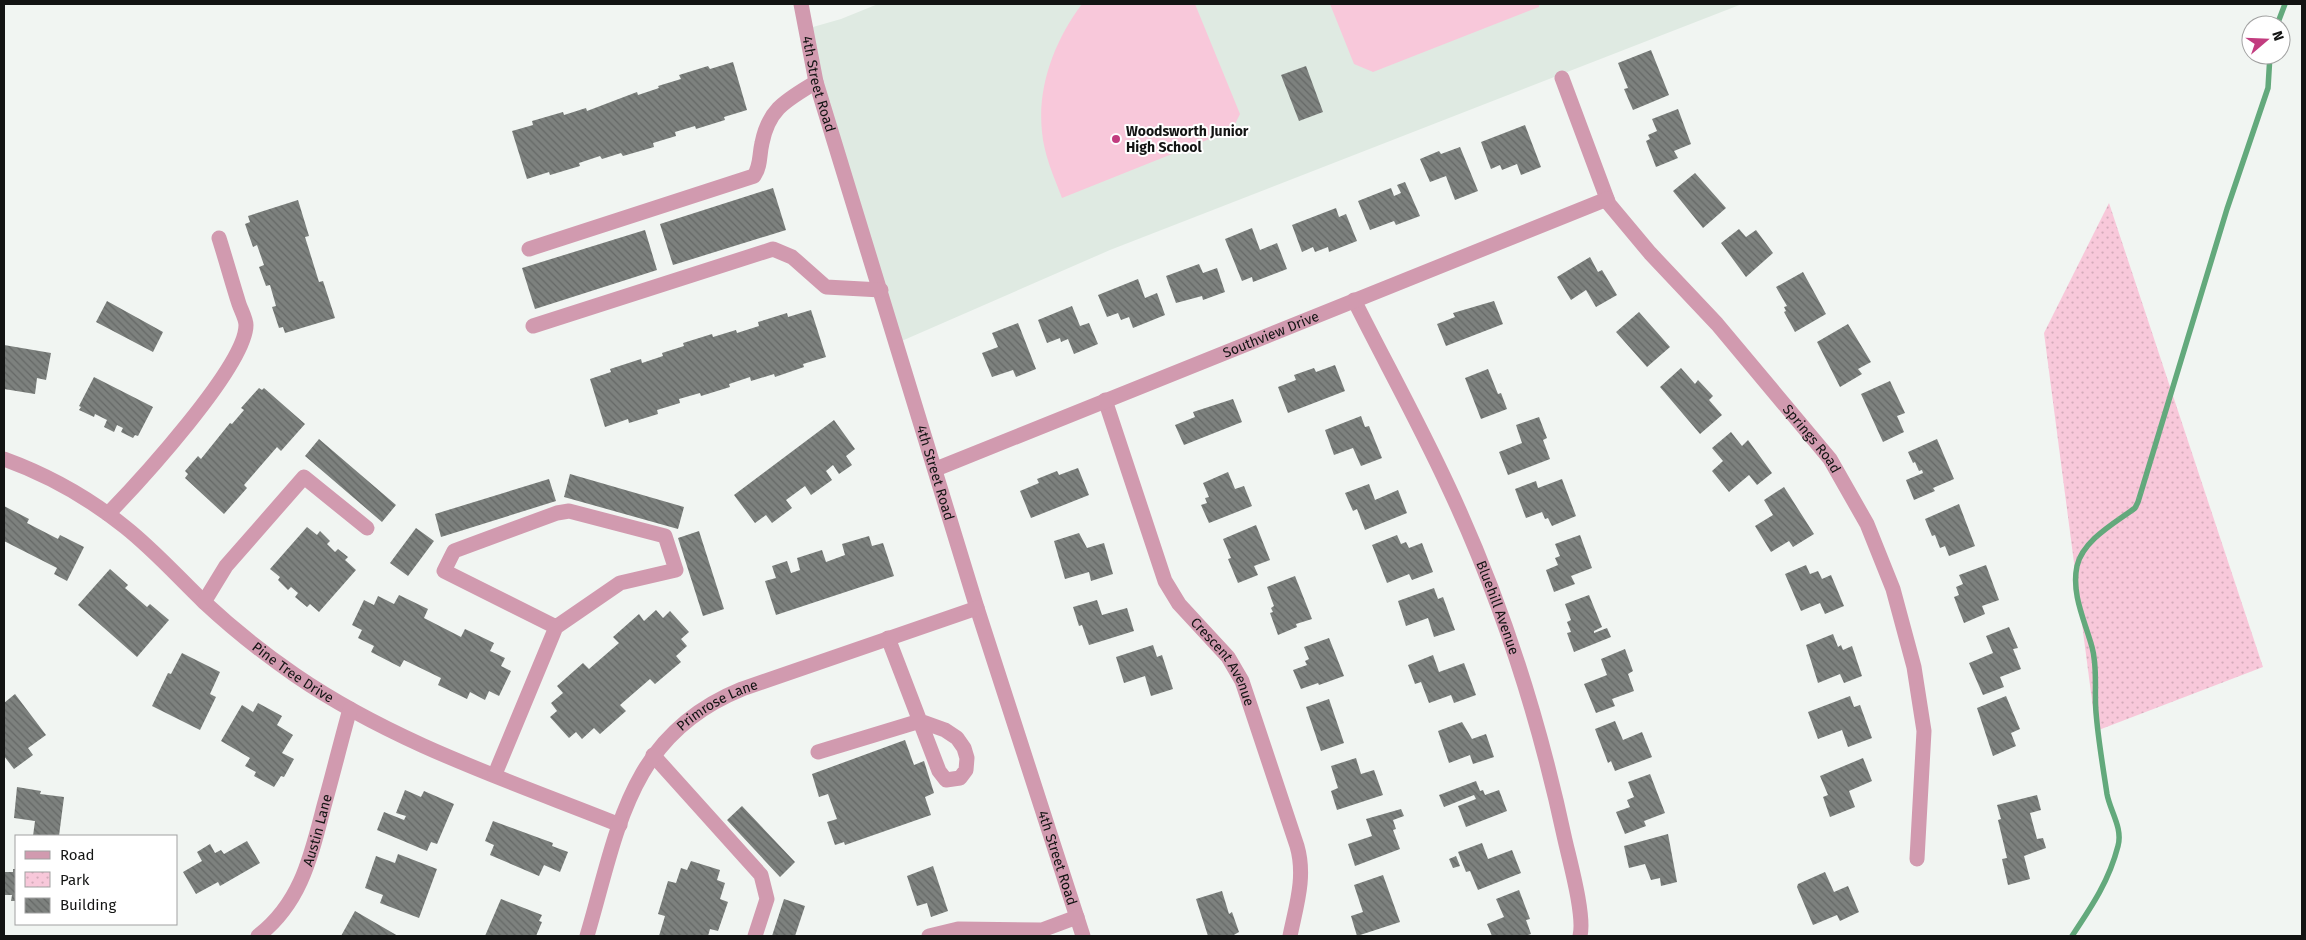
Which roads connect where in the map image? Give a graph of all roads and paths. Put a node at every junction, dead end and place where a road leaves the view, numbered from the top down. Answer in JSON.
{"nodes":[{"id":1,"x":802,"y":4,"type":"edge"},
{"id":2,"x":1562,"y":78,"type":"dead end"},
{"id":3,"x":816,"y":82,"type":"junction"},
{"id":4,"x":1607,"y":199,"type":"junction"},
{"id":5,"x":219,"y":238,"type":"dead end"},
{"id":6,"x":529,"y":249,"type":"dead end"},
{"id":7,"x":881,"y":290,"type":"junction"},
{"id":8,"x":1354,"y":300,"type":"junction"},
{"id":9,"x":533,"y":326,"type":"dead end"},
{"id":10,"x":1105,"y":400,"type":"junction"},
{"id":11,"x":4,"y":459,"type":"edge"},
{"id":12,"x":936,"y":469,"type":"junction"},
{"id":13,"x":108,"y":514,"type":"junction"},
{"id":14,"x":368,"y":528,"type":"dead end"},
{"id":15,"x":204,"y":602,"type":"junction"},
{"id":16,"x":977,"y":608,"type":"junction"},
{"id":17,"x":556,"y":627,"type":"junction"},
{"id":18,"x":888,"y":638,"type":"junction"},
{"id":19,"x":350,"y":709,"type":"junction"},
{"id":20,"x":818,"y":752,"type":"dead end"},
{"id":21,"x":653,"y":755,"type":"junction"},
{"id":22,"x":495,"y":774,"type":"junction"},
{"id":23,"x":620,"y":825,"type":"junction"},
{"id":24,"x":1918,"y":859,"type":"dead end"},
{"id":25,"x":1077,"y":917,"type":"junction"},
{"id":26,"x":258,"y":936,"type":"edge"},
{"id":27,"x":587,"y":936,"type":"edge"},
{"id":28,"x":755,"y":936,"type":"edge"},
{"id":29,"x":929,"y":936,"type":"edge"},
{"id":30,"x":1083,"y":936,"type":"edge"},
{"id":31,"x":1290,"y":936,"type":"edge"},
{"id":32,"x":1580,"y":936,"type":"edge"}],
"edges":[{"from":1,"to":3,"type":"street","name":"4th Street Road"},
{"from":2,"to":4,"type":"street","name":"Springs Road"},
{"from":3,"to":6,"type":"street"},
{"from":3,"to":7,"type":"street","name":"4th Street Road"},
{"from":4,"to":8,"type":"street","name":"Southview Drive"},
{"from":4,"to":24,"type":"street","name":"Springs Road"},
{"from":5,"to":13,"type":"street"},
{"from":7,"to":9,"type":"street"},
{"from":7,"to":12,"type":"street","name":"4th Street Road"},
{"from":8,"to":10,"type":"street","name":"Southview Drive"},
{"from":8,"to":32,"type":"street","name":"Bluehill Avenue"},
{"from":10,"to":12,"type":"street","name":"Southview Drive"},
{"from":10,"to":31,"type":"street","name":"Crescent Avenue"},
{"from":11,"to":13,"type":"street","name":"Pine Tree Drive"},
{"from":12,"to":16,"type":"street","name":"4th Street Road"},
{"from":13,"to":15,"type":"street","name":"Pine Tree Drive"},
{"from":14,"to":15,"type":"street"},
{"from":15,"to":19,"type":"street","name":"Pine Tree Drive"},
{"from":16,"to":18,"type":"street","name":"Primrose Lane"},
{"from":16,"to":25,"type":"street","name":"4th Street Road"},
{"from":17,"to":17,"type":"street"},
{"from":17,"to":22,"type":"street"},
{"from":18,"to":20,"type":"street"},
{"from":18,"to":21,"type":"street","name":"Primrose Lane"},
{"from":19,"to":22,"type":"street","name":"Pine Tree Drive"},
{"from":19,"to":26,"type":"street","name":"Austin Lane"},
{"from":21,"to":23,"type":"street","name":"Primrose Lane"},
{"from":21,"to":28,"type":"street"},
{"from":22,"to":23,"type":"street","name":"Pine Tree Drive"},
{"from":23,"to":27,"type":"street","name":"Primrose Lane"},
{"from":25,"to":29,"type":"street"},
{"from":25,"to":30,"type":"street","name":"4th Street Road"}]}
